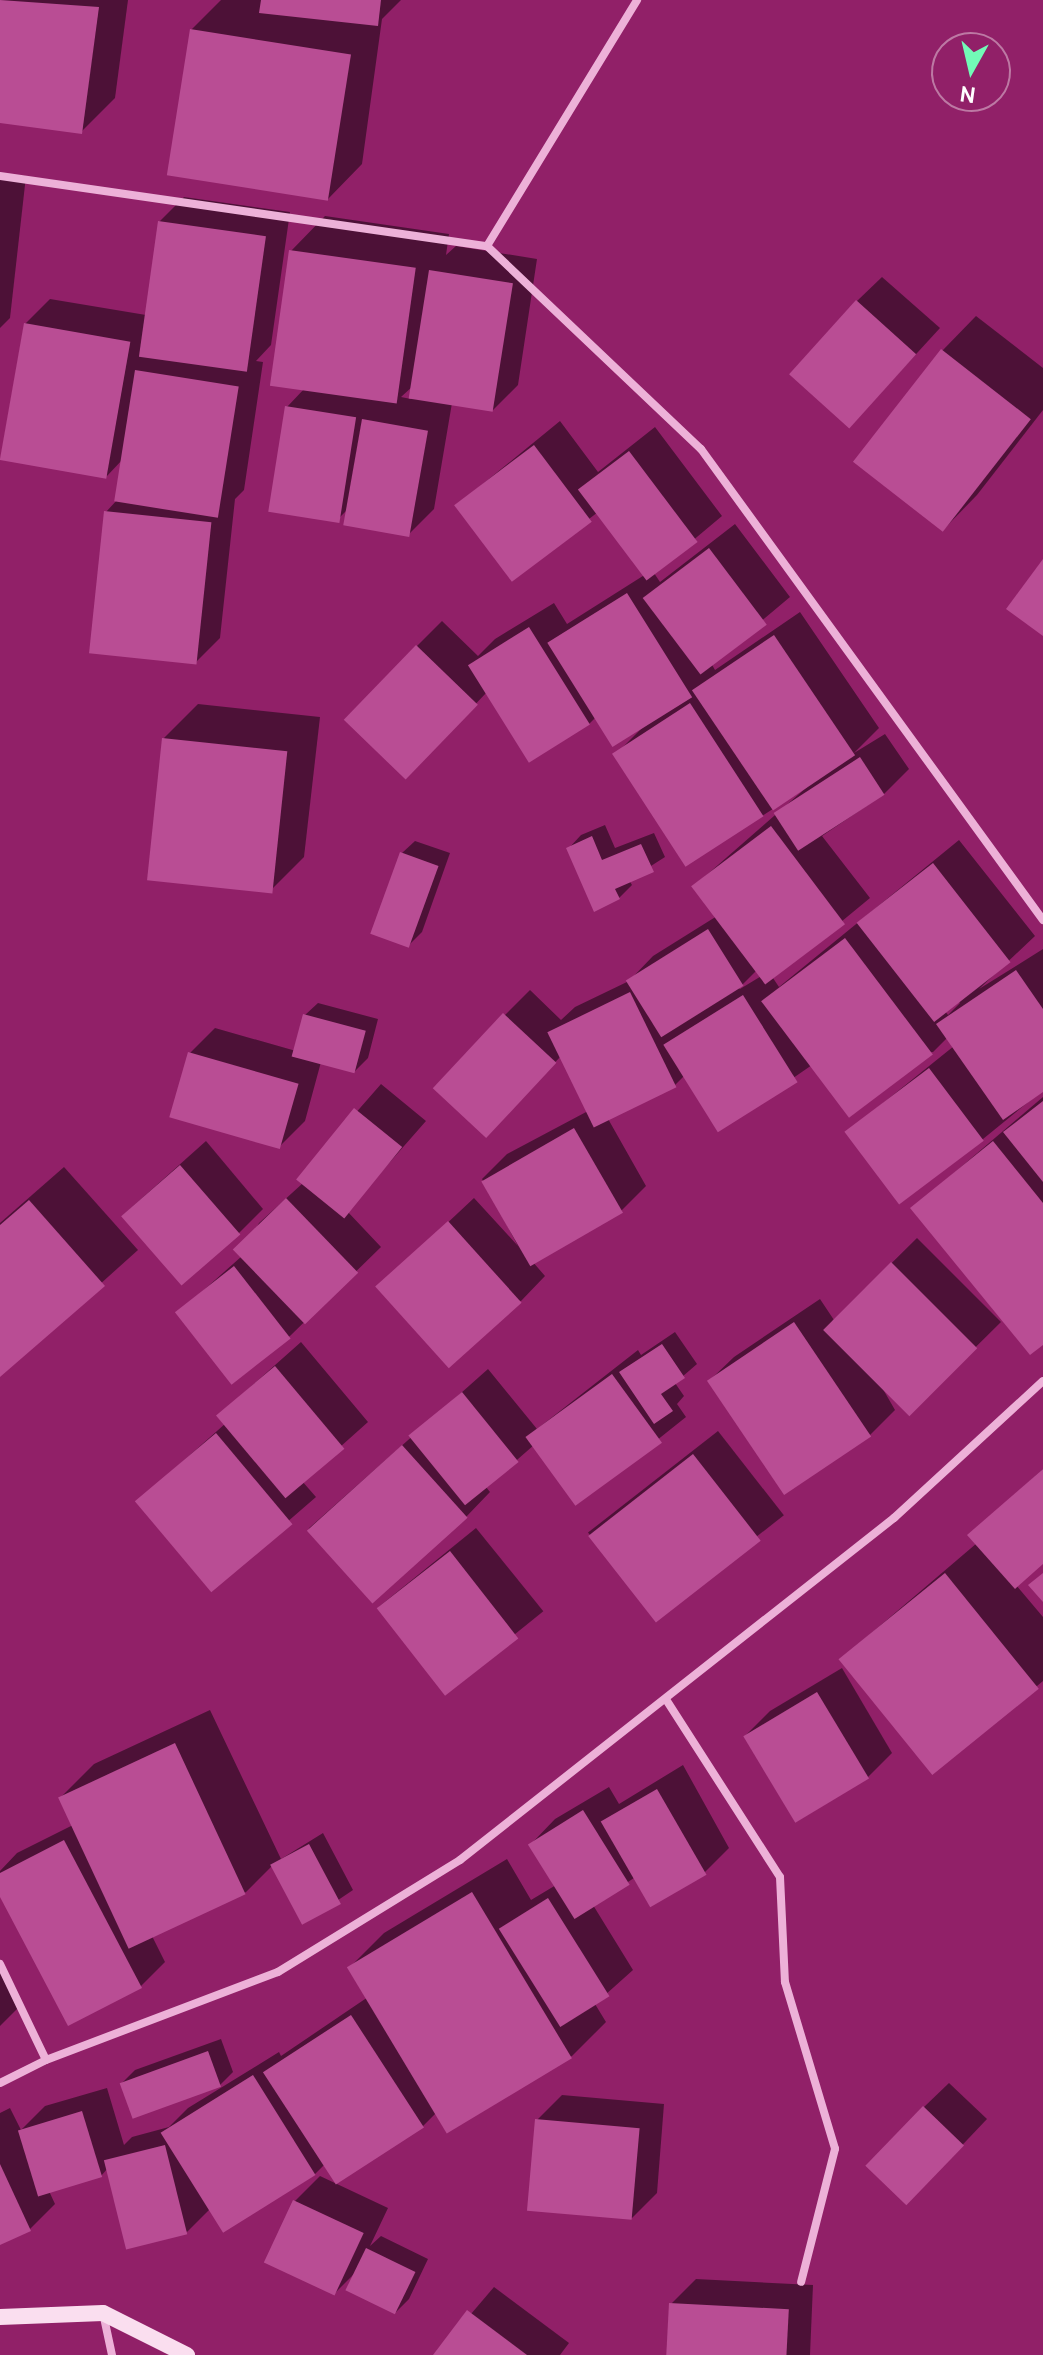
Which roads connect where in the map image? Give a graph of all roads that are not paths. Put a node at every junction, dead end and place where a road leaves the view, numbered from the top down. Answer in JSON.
{"nodes":[{"id":1,"x":637,"y":0,"type":"edge"},
{"id":2,"x":0,"y":176,"type":"edge"},
{"id":3,"x":487,"y":246,"type":"junction"},
{"id":4,"x":1043,"y":920,"type":"edge"},
{"id":5,"x":1043,"y":1381,"type":"edge"},
{"id":6,"x":667,"y":1701,"type":"junction"},
{"id":7,"x":0,"y":1964,"type":"edge"},
{"id":8,"x":46,"y":2060,"type":"junction"},
{"id":9,"x":0,"y":2083,"type":"edge"},
{"id":10,"x":801,"y":2282,"type":"dead end"},
{"id":11,"x":103,"y":2313,"type":"junction"},
{"id":12,"x":0,"y":2317,"type":"edge"},
{"id":13,"x":112,"y":2355,"type":"edge"},
{"id":14,"x":187,"y":2355,"type":"edge"}],
"edges":[{"from":1,"to":3,"type":"street"},
{"from":2,"to":3,"type":"street"},
{"from":3,"to":4,"type":"street"},
{"from":5,"to":6,"type":"street"},
{"from":6,"to":8,"type":"street"},
{"from":6,"to":10,"type":"street"},
{"from":7,"to":8,"type":"street"},
{"from":8,"to":9,"type":"street"},
{"from":11,"to":12,"type":"street"},
{"from":11,"to":13,"type":"street"},
{"from":11,"to":14,"type":"street"}]}
